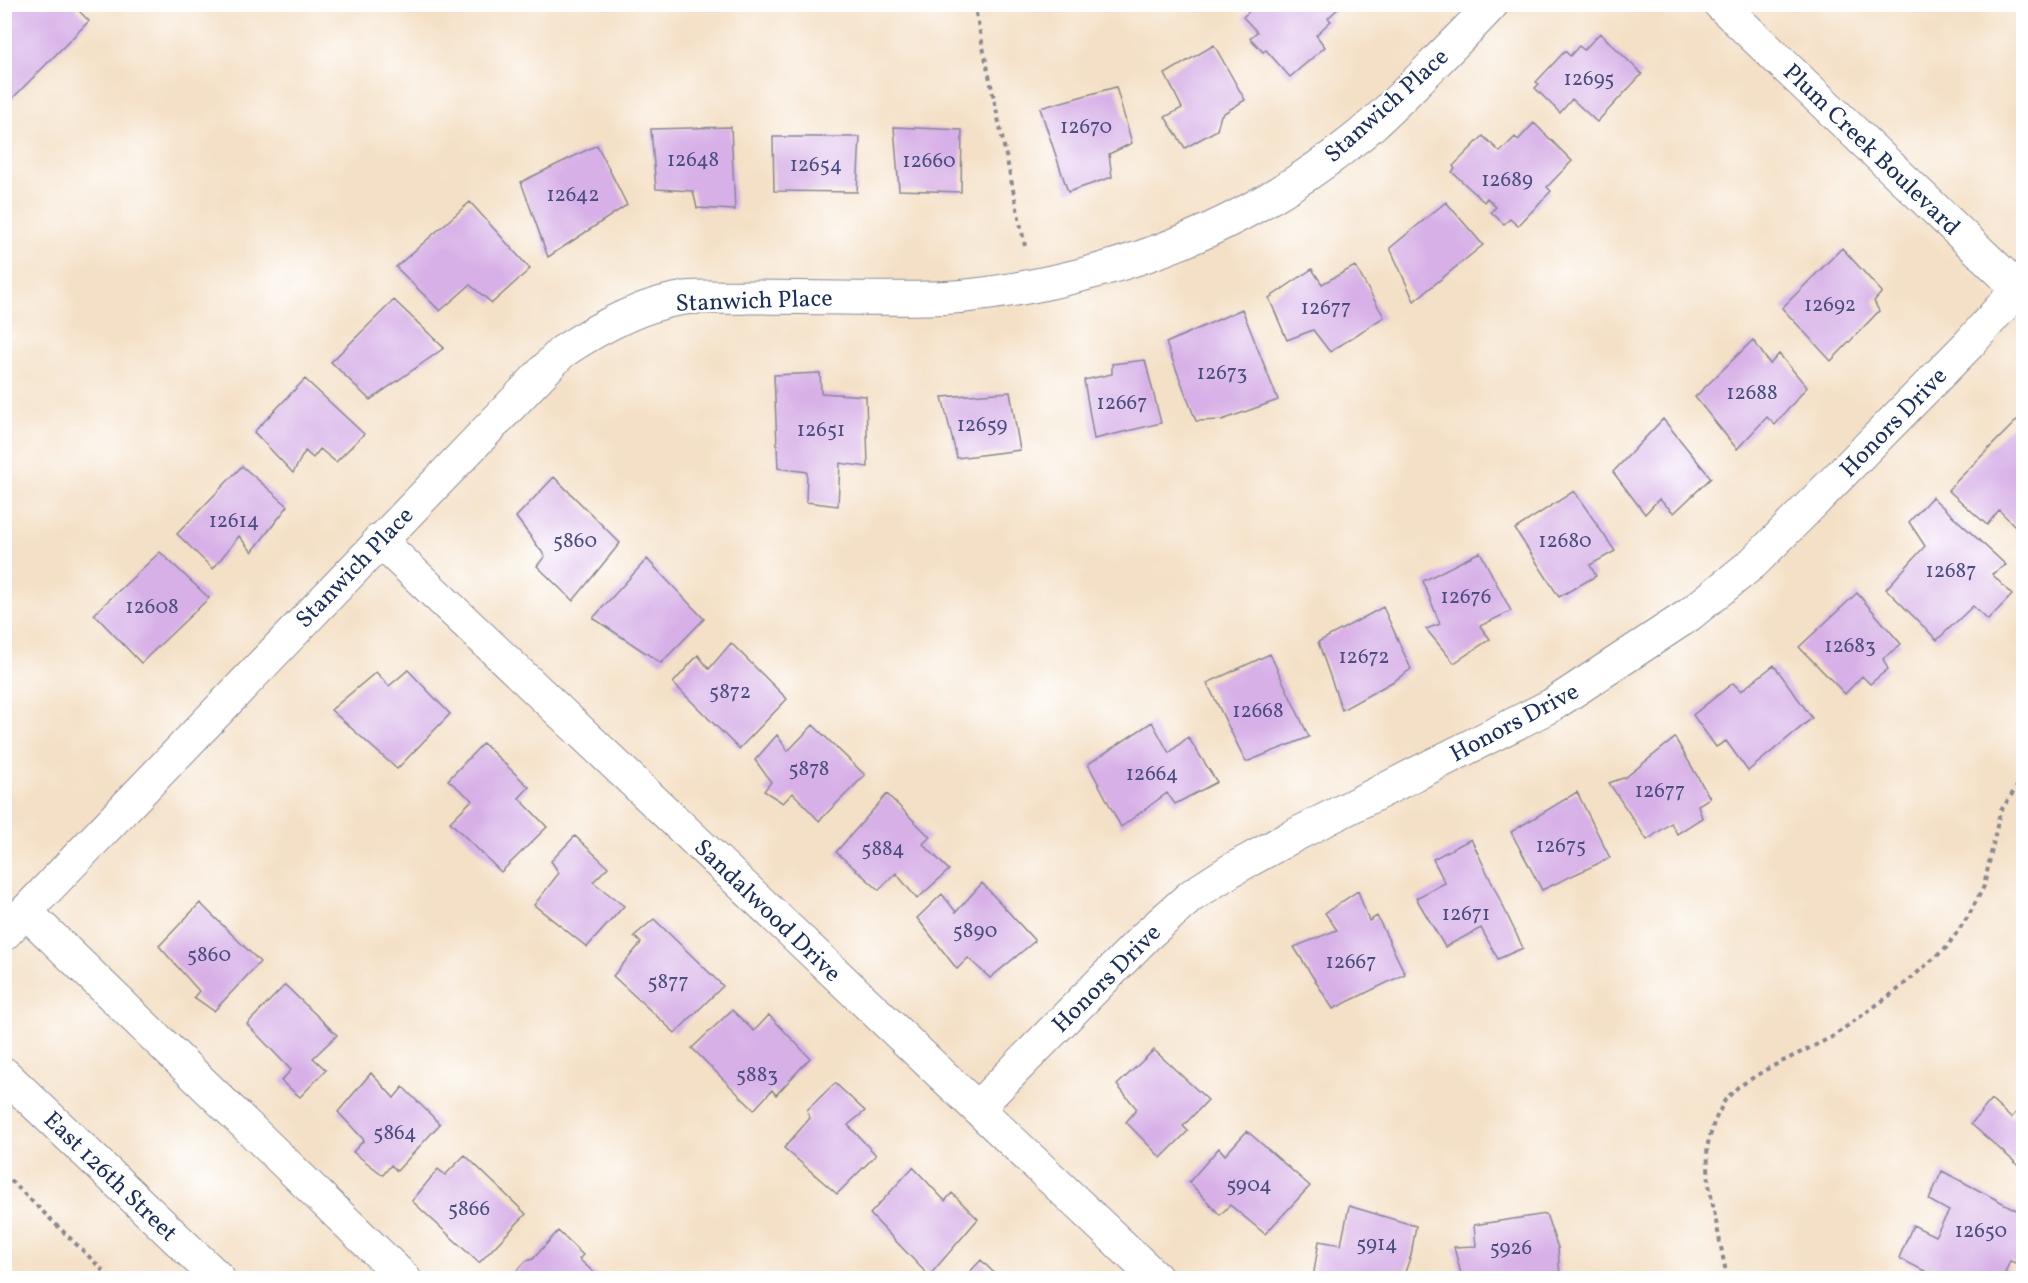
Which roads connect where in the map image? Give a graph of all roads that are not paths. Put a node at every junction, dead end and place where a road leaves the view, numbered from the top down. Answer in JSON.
{"nodes":[{"id":1,"x":1492,"y":4,"type":"edge"},
{"id":2,"x":1720,"y":4,"type":"edge"},
{"id":3,"x":2022,"y":288,"type":"edge"},
{"id":4,"x":379,"y":540,"type":"junction"},
{"id":5,"x":15,"y":923,"type":"edge"},
{"id":6,"x":4,"y":1074,"type":"edge"},
{"id":7,"x":977,"y":1108,"type":"junction"},
{"id":8,"x":218,"y":1278,"type":"edge"},
{"id":9,"x":404,"y":1278,"type":"edge"},
{"id":10,"x":1156,"y":1278,"type":"edge"}],
"edges":[{"from":1,"to":4,"type":"street","name":"Stanwich Place"},
{"from":2,"to":3,"type":"street","name":"Plum Creek Boulevard"},
{"from":3,"to":7,"type":"street","name":"Honors Drive"},
{"from":4,"to":5,"type":"street","name":"Stanwich Place"},
{"from":4,"to":7,"type":"street","name":"Sandalwood Drive"},
{"from":5,"to":9,"type":"street"},
{"from":6,"to":8,"type":"street","name":"East 126th Street"},
{"from":7,"to":10,"type":"street","name":"Sandalwood Drive"}]}
